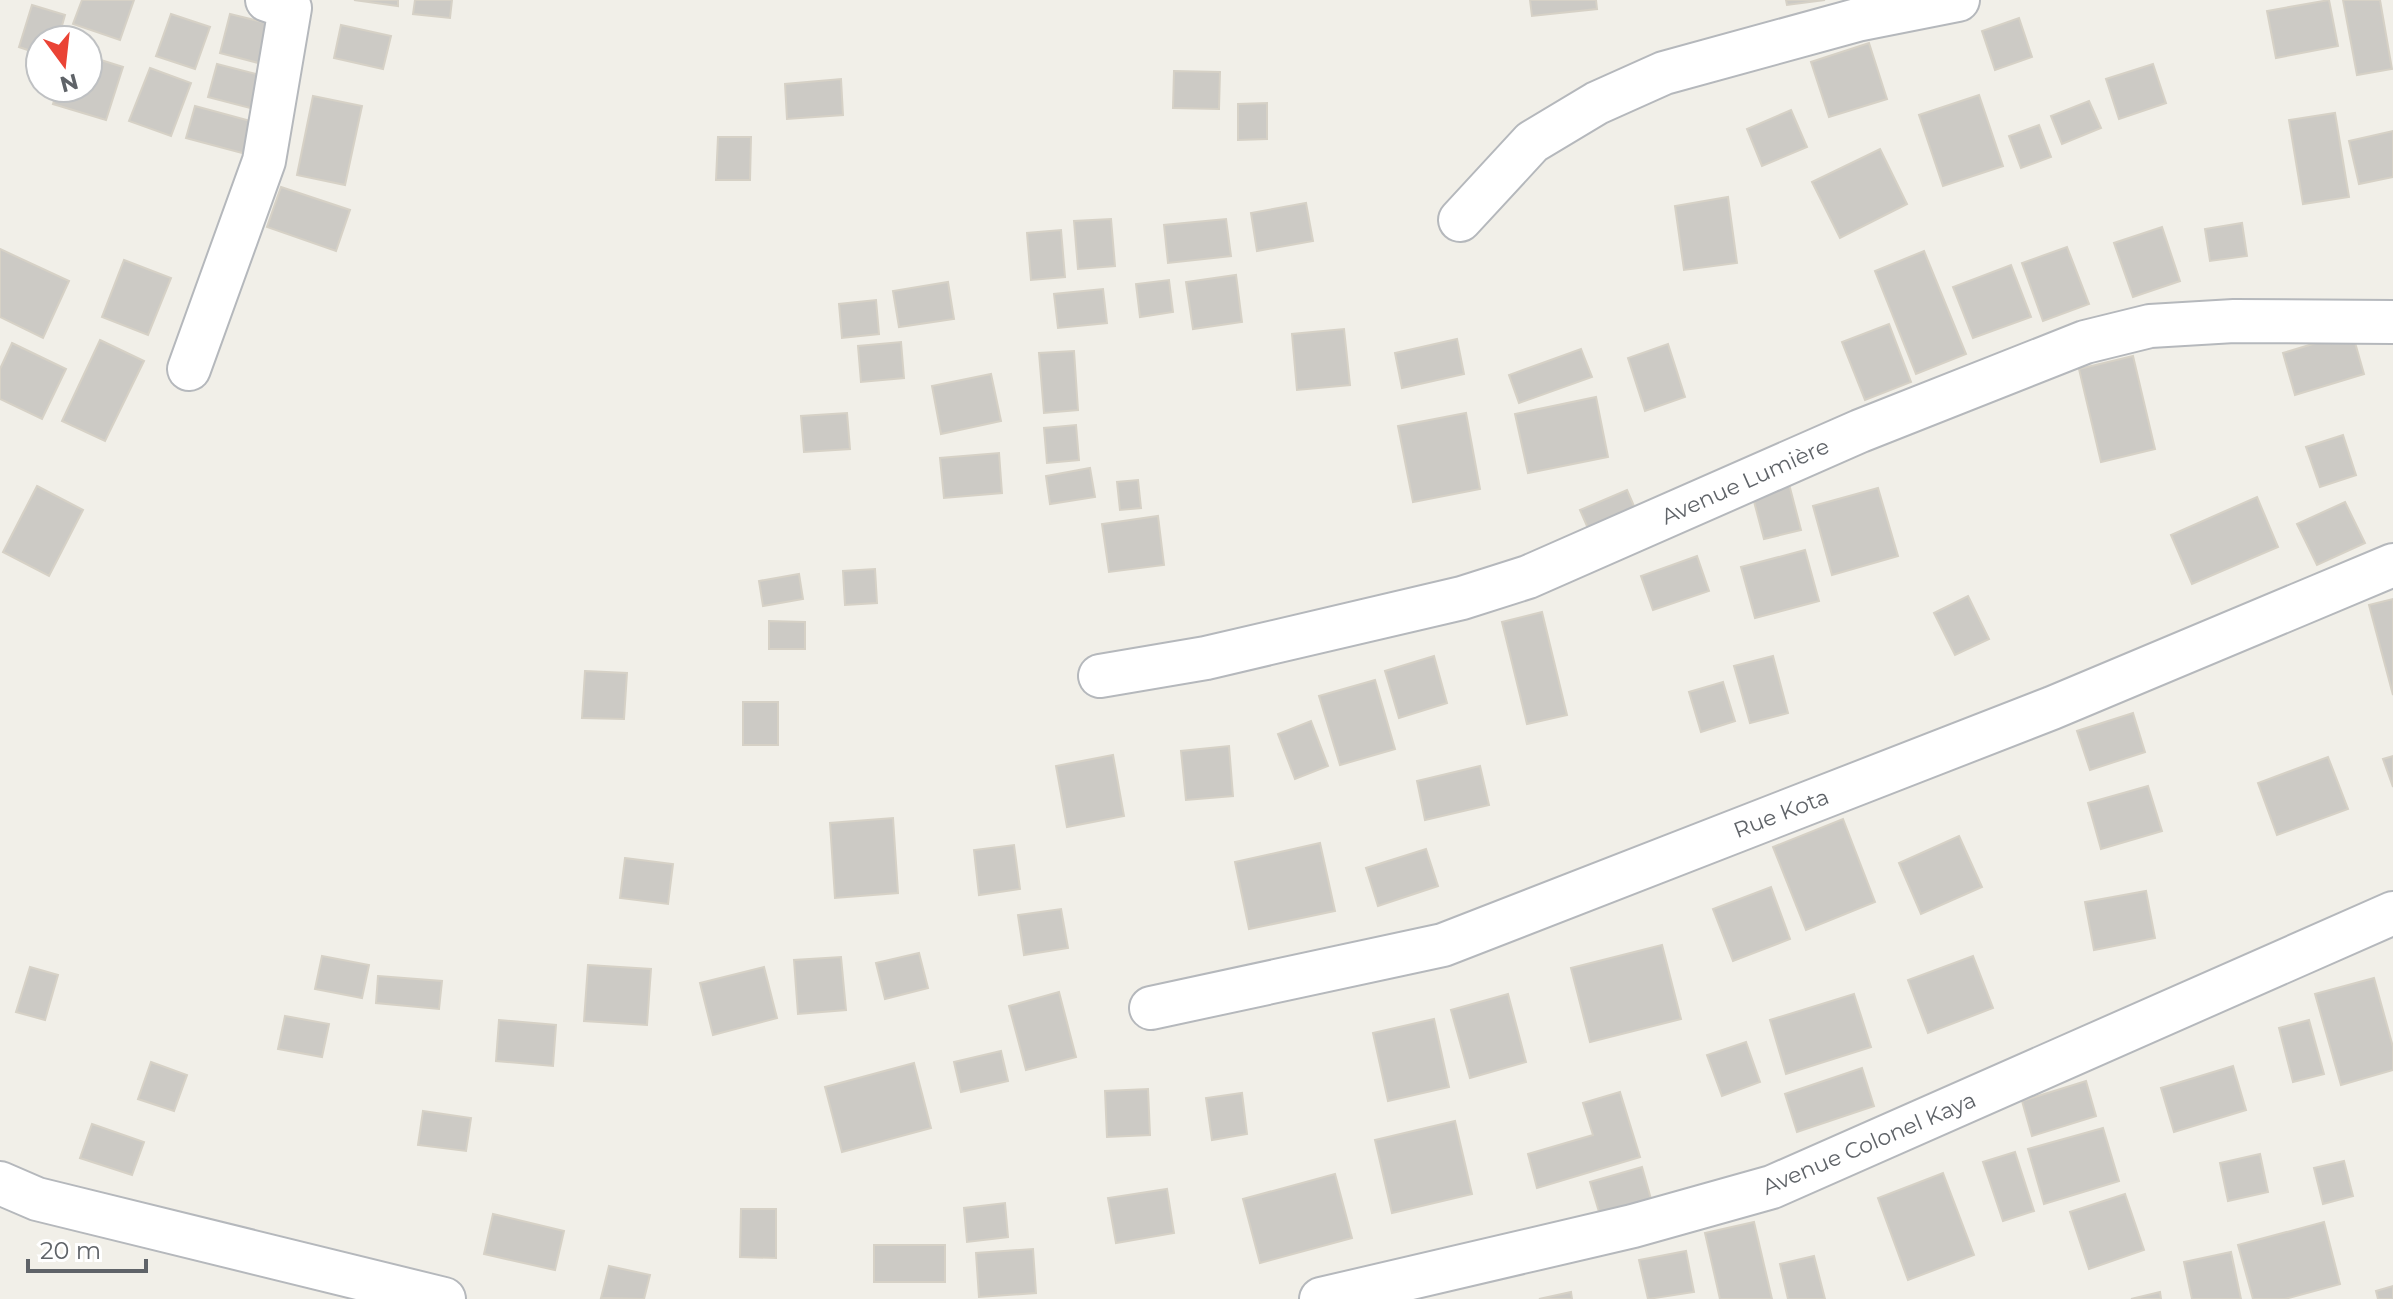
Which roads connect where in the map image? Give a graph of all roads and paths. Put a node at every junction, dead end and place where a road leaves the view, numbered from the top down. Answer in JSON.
{"nodes":[{"id":1,"x":267,"y":0,"type":"edge"},
{"id":2,"x":1958,"y":0,"type":"edge"},
{"id":3,"x":1460,"y":220,"type":"dead end"},
{"id":4,"x":2393,"y":322,"type":"edge"},
{"id":5,"x":189,"y":369,"type":"dead end"},
{"id":6,"x":2393,"y":565,"type":"edge"},
{"id":7,"x":1100,"y":676,"type":"dead end"},
{"id":8,"x":2393,"y":913,"type":"edge"},
{"id":9,"x":1151,"y":1008,"type":"dead end"},
{"id":10,"x":0,"y":1183,"type":"edge"},
{"id":11,"x":444,"y":1299,"type":"edge"},
{"id":12,"x":1321,"y":1299,"type":"edge"}],
"edges":[{"from":1,"to":5,"type":"street"},
{"from":2,"to":3,"type":"street"},
{"from":4,"to":7,"type":"street","name":"Avenue Lumière"},
{"from":6,"to":9,"type":"street","name":"Rue Kota"},
{"from":8,"to":12,"type":"street","name":"Avenue Colonel Kaya"},
{"from":10,"to":11,"type":"street"}]}
